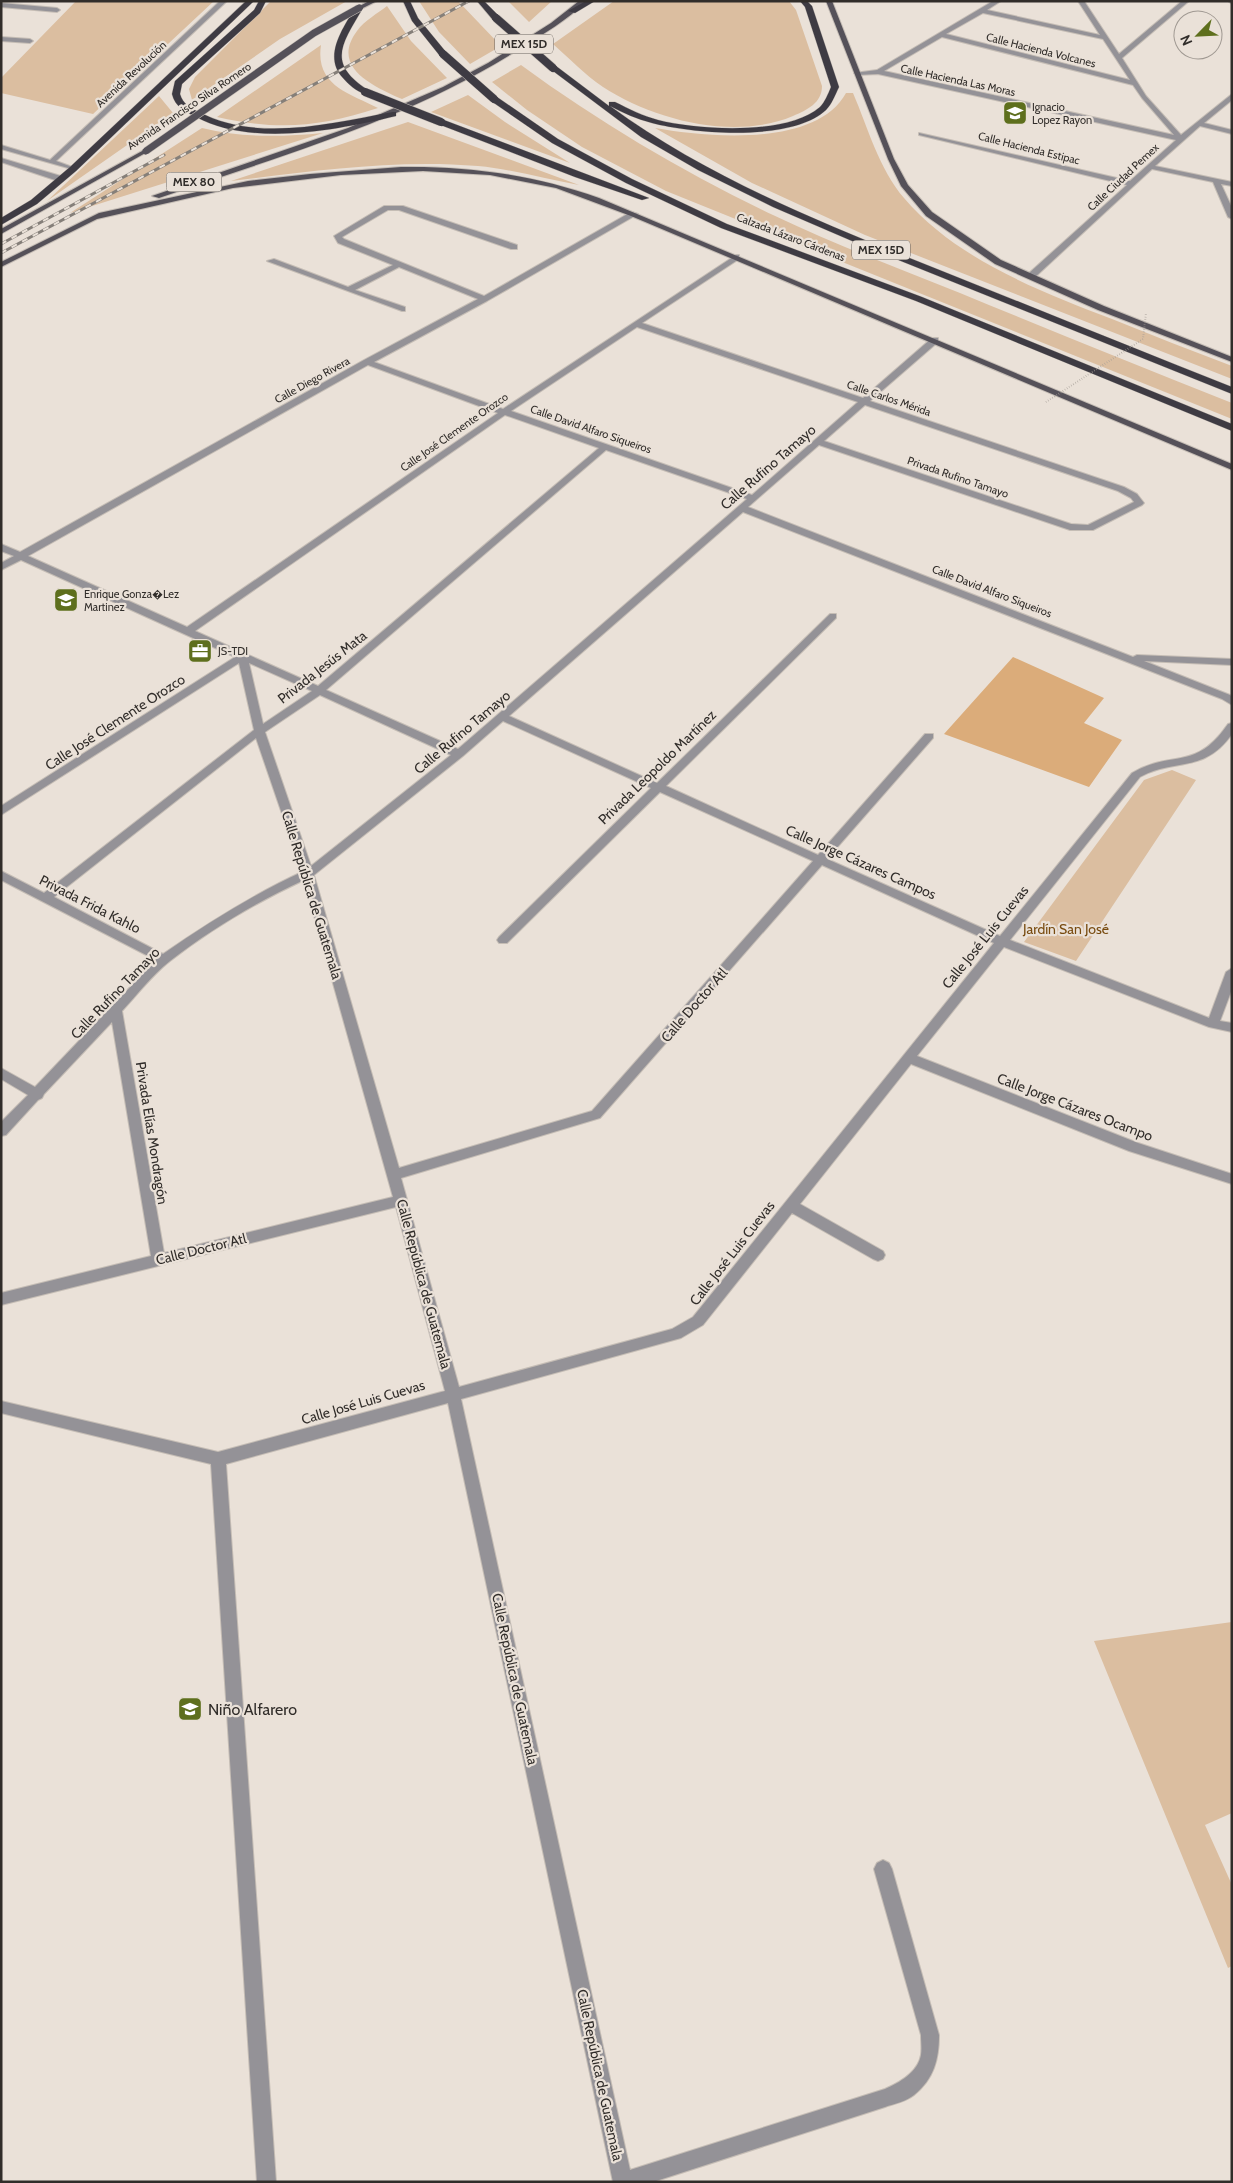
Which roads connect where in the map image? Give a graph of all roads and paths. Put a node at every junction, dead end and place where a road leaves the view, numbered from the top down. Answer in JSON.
{"nodes":[{"id":1,"x":224,"y":1,"type":"edge"},
{"id":2,"x":251,"y":1,"type":"edge"},
{"id":3,"x":263,"y":1,"type":"edge"},
{"id":4,"x":374,"y":1,"type":"edge"},
{"id":5,"x":406,"y":1,"type":"edge"},
{"id":6,"x":480,"y":1,"type":"edge"},
{"id":7,"x":582,"y":1,"type":"edge"},
{"id":8,"x":592,"y":1,"type":"edge"},
{"id":9,"x":803,"y":1,"type":"edge"},
{"id":10,"x":829,"y":1,"type":"edge"},
{"id":11,"x":998,"y":1,"type":"edge"},
{"id":12,"x":1081,"y":1,"type":"edge"},
{"id":13,"x":1186,"y":1,"type":"edge"},
{"id":14,"x":1,"y":5,"type":"edge"},
{"id":15,"x":360,"y":8,"type":"junction"},
{"id":16,"x":57,"y":10,"type":"dead end"},
{"id":17,"x":572,"y":11,"type":"junction"},
{"id":18,"x":983,"y":11,"type":"junction"},
{"id":19,"x":941,"y":36,"type":"junction"},
{"id":20,"x":1106,"y":38,"type":"junction"},
{"id":21,"x":1,"y":39,"type":"edge"},
{"id":22,"x":30,"y":41,"type":"dead end"},
{"id":23,"x":1119,"y":57,"type":"junction"},
{"id":24,"x":878,"y":72,"type":"junction"},
{"id":25,"x":857,"y":73,"type":"junction"},
{"id":26,"x":1136,"y":84,"type":"junction"},
{"id":27,"x":578,"y":88,"type":"junction"},
{"id":28,"x":1232,"y":96,"type":"edge"},
{"id":29,"x":393,"y":114,"type":"junction"},
{"id":30,"x":1198,"y":124,"type":"junction"},
{"id":31,"x":1232,"y":132,"type":"edge"},
{"id":32,"x":921,"y":134,"type":"dead end"},
{"id":33,"x":1181,"y":139,"type":"junction"},
{"id":34,"x":1,"y":147,"type":"edge"},
{"id":35,"x":1,"y":160,"type":"edge"},
{"id":36,"x":51,"y":162,"type":"junction"},
{"id":37,"x":1150,"y":167,"type":"junction"},
{"id":38,"x":73,"y":169,"type":"junction"},
{"id":39,"x":61,"y":179,"type":"junction"},
{"id":40,"x":1216,"y":181,"type":"junction"},
{"id":41,"x":1132,"y":184,"type":"junction"},
{"id":42,"x":1232,"y":184,"type":"edge"},
{"id":43,"x":634,"y":214,"type":"junction"},
{"id":44,"x":1232,"y":217,"type":"edge"},
{"id":45,"x":92,"y":218,"type":"junction"},
{"id":46,"x":1,"y":222,"type":"edge"},
{"id":47,"x":724,"y":226,"type":"junction"},
{"id":48,"x":1,"y":232,"type":"edge"},
{"id":49,"x":514,"y":248,"type":"dead end"},
{"id":50,"x":736,"y":257,"type":"junction"},
{"id":51,"x":271,"y":261,"type":"dead end"},
{"id":52,"x":1,"y":265,"type":"edge"},
{"id":53,"x":398,"y":265,"type":"junction"},
{"id":54,"x":1031,"y":276,"type":"junction"},
{"id":55,"x":348,"y":290,"type":"junction"},
{"id":56,"x":484,"y":299,"type":"junction"},
{"id":57,"x":402,"y":309,"type":"dead end"},
{"id":58,"x":1146,"y":312,"type":"dead end"},
{"id":59,"x":636,"y":324,"type":"junction"},
{"id":60,"x":935,"y":340,"type":"junction"},
{"id":61,"x":1232,"y":360,"type":"edge"},
{"id":62,"x":366,"y":362,"type":"junction"},
{"id":63,"x":1106,"y":375,"type":"junction"},
{"id":64,"x":1232,"y":390,"type":"edge"},
{"id":65,"x":865,"y":402,"type":"junction"},
{"id":66,"x":1046,"y":402,"type":"dead end"},
{"id":67,"x":504,"y":412,"type":"junction"},
{"id":68,"x":1232,"y":428,"type":"edge"},
{"id":69,"x":1232,"y":437,"type":"edge"},
{"id":70,"x":818,"y":442,"type":"junction"},
{"id":71,"x":606,"y":446,"type":"junction"},
{"id":72,"x":1232,"y":467,"type":"edge"},
{"id":73,"x":752,"y":498,"type":"junction"},
{"id":74,"x":742,"y":508,"type":"junction"},
{"id":75,"x":1090,"y":528,"type":"joint"},
{"id":76,"x":1,"y":547,"type":"edge"},
{"id":77,"x":21,"y":556,"type":"junction"},
{"id":78,"x":1,"y":566,"type":"edge"},
{"id":79,"x":833,"y":616,"type":"dead end"},
{"id":80,"x":188,"y":631,"type":"junction"},
{"id":81,"x":243,"y":656,"type":"junction"},
{"id":82,"x":1128,"y":658,"type":"junction"},
{"id":83,"x":1232,"y":662,"type":"edge"},
{"id":84,"x":319,"y":690,"type":"junction"},
{"id":85,"x":1232,"y":702,"type":"edge"},
{"id":86,"x":502,"y":717,"type":"junction"},
{"id":87,"x":1232,"y":726,"type":"edge"},
{"id":88,"x":259,"y":731,"type":"junction"},
{"id":89,"x":929,"y":736,"type":"dead end"},
{"id":90,"x":459,"y":754,"type":"junction"},
{"id":91,"x":658,"y":788,"type":"junction"},
{"id":92,"x":1,"y":811,"type":"edge"},
{"id":93,"x":820,"y":860,"type":"junction"},
{"id":94,"x":308,"y":874,"type":"junction"},
{"id":95,"x":1,"y":875,"type":"edge"},
{"id":96,"x":46,"y":898,"type":"junction"},
{"id":97,"x":503,"y":940,"type":"dead end"},
{"id":98,"x":1002,"y":942,"type":"junction"},
{"id":99,"x":164,"y":959,"type":"junction"},
{"id":100,"x":1232,"y":972,"type":"edge"},
{"id":101,"x":116,"y":1010,"type":"junction"},
{"id":102,"x":1212,"y":1024,"type":"junction"},
{"id":103,"x":1232,"y":1028,"type":"edge"},
{"id":104,"x":909,"y":1058,"type":"junction"},
{"id":105,"x":1,"y":1073,"type":"edge"},
{"id":106,"x":38,"y":1095,"type":"junction"},
{"id":107,"x":1,"y":1131,"type":"edge"},
{"id":108,"x":394,"y":1175,"type":"junction"},
{"id":109,"x":1232,"y":1179,"type":"edge"},
{"id":110,"x":401,"y":1200,"type":"junction"},
{"id":111,"x":790,"y":1205,"type":"junction"},
{"id":112,"x":878,"y":1255,"type":"dead end"},
{"id":113,"x":158,"y":1260,"type":"junction"},
{"id":114,"x":1,"y":1299,"type":"edge"},
{"id":115,"x":453,"y":1393,"type":"junction"},
{"id":116,"x":1,"y":1407,"type":"edge"},
{"id":117,"x":218,"y":1459,"type":"junction"},
{"id":118,"x":883,"y":1868,"type":"dead end"},
{"id":119,"x":267,"y":2182,"type":"edge"},
{"id":120,"x":623,"y":2182,"type":"edge"}],
"edges":[{"from":1,"to":36,"type":"street","name":"Avenida Revolución"},
{"from":2,"to":38,"type":"highway"},
{"from":3,"to":29,"type":"highway"},
{"from":4,"to":15,"type":"main road","name":"Avenida Francisco Silva Romero"},
{"from":5,"to":47,"type":"highway","name":"Calzada Lázaro Cárdenas","number":"MEX 15D","bridge":true},
{"from":6,"to":27,"type":"highway","name":"Calzada Lázaro Cárdenas","number":"MEX 15D","bridge":true},
{"from":7,"to":17,"type":"main road","number":"MEX 80"},
{"from":8,"to":17,"type":"highway"},
{"from":9,"to":27,"type":"highway"},
{"from":10,"to":25,"type":"main road"},
{"from":11,"to":18,"type":"street"},
{"from":12,"to":20,"type":"street"},
{"from":13,"to":23,"type":"street"},
{"from":14,"to":16,"type":"street"},
{"from":15,"to":47,"type":"highway","bridge":true},
{"from":15,"to":48,"type":"main road","name":"Avenida Francisco Silva Romero","bridge":true},
{"from":17,"to":29,"type":"main road","number":"MEX 80"},
{"from":18,"to":19,"type":"street"},
{"from":18,"to":20,"type":"street"},
{"from":19,"to":24,"type":"street"},
{"from":19,"to":26,"type":"street","name":"Calle Hacienda Volcanes"},
{"from":20,"to":23,"type":"street"},
{"from":21,"to":22,"type":"street"},
{"from":23,"to":26,"type":"street"},
{"from":24,"to":25,"type":"street"},
{"from":24,"to":33,"type":"street","name":"Calle Hacienda Las Moras"},
{"from":25,"to":54,"type":"main road"},
{"from":26,"to":33,"type":"street"},
{"from":27,"to":64,"type":"highway","name":"Calzada Lázaro Cárdenas","number":"MEX 15D"},
{"from":28,"to":30,"type":"street","name":"Calle Ciudad Pemex"},
{"from":29,"to":45,"type":"main road","number":"MEX 80"},
{"from":30,"to":31,"type":"street"},
{"from":30,"to":33,"type":"street","name":"Calle Ciudad Pemex"},
{"from":32,"to":41,"type":"street","name":"Calle Hacienda Estipac"},
{"from":33,"to":37,"type":"street","name":"Calle Ciudad Pemex"},
{"from":34,"to":36,"type":"street"},
{"from":35,"to":39,"type":"street"},
{"from":36,"to":38,"type":"street"},
{"from":37,"to":40,"type":"street"},
{"from":37,"to":41,"type":"street","name":"Calle Ciudad Pemex"},
{"from":38,"to":39,"type":"highway"},
{"from":39,"to":46,"type":"highway"},
{"from":40,"to":42,"type":"street"},
{"from":40,"to":44,"type":"street"},
{"from":41,"to":54,"type":"street","name":"Calle Ciudad Pemex"},
{"from":43,"to":45,"type":"main road"},
{"from":43,"to":50,"type":"main road"},
{"from":43,"to":56,"type":"street","name":"Calle Diego Rivera"},
{"from":45,"to":52,"type":"main road","number":"MEX 80"},
{"from":47,"to":63,"type":"highway","name":"Calzada Lázaro Cárdenas","number":"MEX 15D"},
{"from":49,"to":53,"type":"street"},
{"from":50,"to":59,"type":"street","name":"Calle José Clemente Orozco"},
{"from":50,"to":60,"type":"main road"},
{"from":51,"to":55,"type":"street"},
{"from":53,"to":55,"type":"street"},
{"from":53,"to":56,"type":"street"},
{"from":54,"to":61,"type":"main road"},
{"from":55,"to":57,"type":"street"},
{"from":56,"to":62,"type":"street","name":"Calle Diego Rivera"},
{"from":58,"to":66,"type":"path","bridge":true},
{"from":59,"to":65,"type":"street","name":"Calle Carlos Mérida"},
{"from":59,"to":67,"type":"street","name":"Calle José Clemente Orozco"},
{"from":60,"to":65,"type":"street","name":"Calle Rufino Tamayo"},
{"from":60,"to":72,"type":"main road"},
{"from":62,"to":67,"type":"street","name":"Calle David Alfaro Siqueiros"},
{"from":62,"to":77,"type":"street","name":"Calle Diego Rivera"},
{"from":63,"to":68,"type":"highway","name":"Calzada Lázaro Cárdenas","number":"MEX 15D"},
{"from":63,"to":69,"type":"highway"},
{"from":65,"to":70,"type":"street","name":"Calle Rufino Tamayo"},
{"from":65,"to":75,"type":"street","name":"Calle Carlos Mérida"},
{"from":67,"to":71,"type":"street","name":"Calle David Alfaro Siqueiros"},
{"from":67,"to":80,"type":"street","name":"Calle José Clemente Orozco"},
{"from":70,"to":73,"type":"street","name":"Calle Rufino Tamayo"},
{"from":70,"to":75,"type":"street","name":"Privada Rufino Tamayo"},
{"from":71,"to":73,"type":"street","name":"Calle David Alfaro Siqueiros"},
{"from":71,"to":84,"type":"street","name":"Privada Jesús Mata"},
{"from":73,"to":74,"type":"street","name":"Calle Rufino Tamayo"},
{"from":74,"to":82,"type":"street","name":"Calle David Alfaro Siqueiros"},
{"from":74,"to":86,"type":"street","name":"Calle Rufino Tamayo"},
{"from":76,"to":77,"type":"street"},
{"from":77,"to":78,"type":"street","name":"Calle Diego Rivera"},
{"from":77,"to":80,"type":"street"},
{"from":79,"to":91,"type":"street","name":"Privada Leopoldo Martínez"},
{"from":80,"to":81,"type":"street"},
{"from":81,"to":84,"type":"street"},
{"from":81,"to":88,"type":"street","name":"Calle República de Guatemala"},
{"from":81,"to":92,"type":"street","name":"Calle José Clemente Orozco"},
{"from":82,"to":83,"type":"street"},
{"from":82,"to":85,"type":"street","name":"Calle David Alfaro Siqueiros"},
{"from":84,"to":88,"type":"street","name":"Privada Jesús Mata"},
{"from":84,"to":90,"type":"street"},
{"from":86,"to":90,"type":"street","name":"Calle Rufino Tamayo"},
{"from":86,"to":91,"type":"street","name":"Calle Jorge Cázares Campos"},
{"from":87,"to":98,"type":"street","name":"Calle José Luis Cuevas"},
{"from":88,"to":94,"type":"street","name":"Calle República de Guatemala"},
{"from":88,"to":96,"type":"street","name":"Privada Jesús Mata"},
{"from":89,"to":93,"type":"street","name":"Calle Doctor Atl"},
{"from":90,"to":94,"type":"street","name":"Calle Rufino Tamayo"},
{"from":91,"to":93,"type":"street","name":"Calle Jorge Cázares Campos"},
{"from":91,"to":97,"type":"street","name":"Privada Leopoldo Martínez"},
{"from":93,"to":98,"type":"street","name":"Calle Jorge Cázares Campos"},
{"from":93,"to":108,"type":"street","name":"Calle Doctor Atl"},
{"from":94,"to":99,"type":"street","name":"Calle Rufino Tamayo"},
{"from":94,"to":108,"type":"street","name":"Calle República de Guatemala"},
{"from":95,"to":96,"type":"street","name":"Privada Frida Kahlo"},
{"from":96,"to":99,"type":"street","name":"Privada Frida Kahlo"},
{"from":98,"to":102,"type":"street","name":"Calle Jorge Cázares Campos"},
{"from":98,"to":104,"type":"street","name":"Calle José Luis Cuevas"},
{"from":99,"to":101,"type":"street","name":"Calle Rufino Tamayo"},
{"from":100,"to":102,"type":"street"},
{"from":101,"to":106,"type":"street","name":"Calle Rufino Tamayo"},
{"from":101,"to":113,"type":"street","name":"Privada Elías Mondragón"},
{"from":102,"to":103,"type":"street","name":"Calle Jorge Cázares Campos"},
{"from":104,"to":109,"type":"street","name":"Calle Jorge Cázares Ocampo"},
{"from":104,"to":111,"type":"street","name":"Calle José Luis Cuevas"},
{"from":105,"to":106,"type":"street"},
{"from":106,"to":107,"type":"street","name":"Calle Rufino Tamayo"},
{"from":108,"to":110,"type":"street","name":"Calle República de Guatemala"},
{"from":110,"to":113,"type":"street","name":"Calle Doctor Atl"},
{"from":110,"to":115,"type":"street","name":"Calle República de Guatemala"},
{"from":111,"to":112,"type":"street"},
{"from":111,"to":115,"type":"street","name":"Calle José Luis Cuevas"},
{"from":113,"to":114,"type":"street","name":"Calle Doctor Atl"},
{"from":115,"to":117,"type":"street","name":"Calle José Luis Cuevas"},
{"from":115,"to":120,"type":"street","name":"Calle República de Guatemala"},
{"from":116,"to":117,"type":"street","name":"Calle José Luis Cuevas"},
{"from":117,"to":119,"type":"street"},
{"from":118,"to":120,"type":"street"}]}
